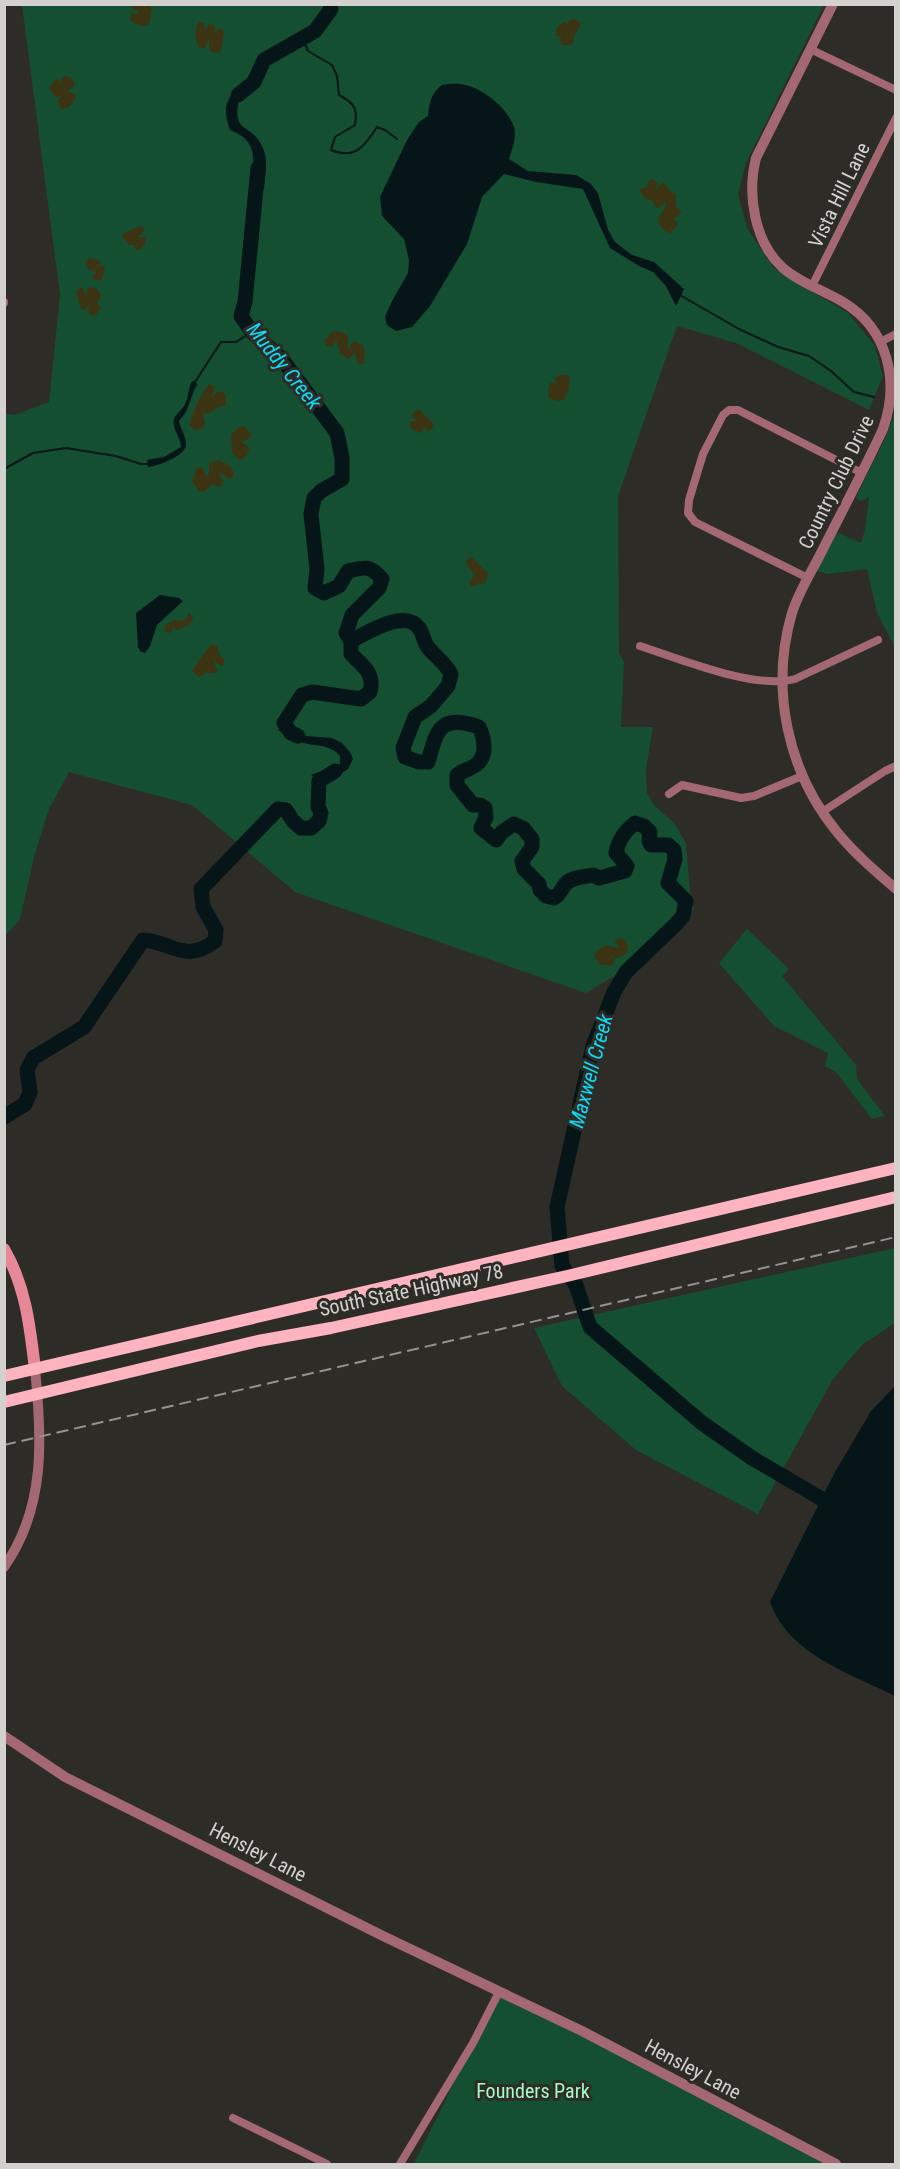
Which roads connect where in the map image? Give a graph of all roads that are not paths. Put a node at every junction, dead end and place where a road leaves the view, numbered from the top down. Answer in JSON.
{"nodes":[{"id":1,"x":832,"y":4,"type":"edge"},
{"id":2,"x":810,"y":49,"type":"junction"},
{"id":3,"x":896,"y":90,"type":"edge"},
{"id":4,"x":896,"y":118,"type":"edge"},
{"id":5,"x":812,"y":286,"type":"junction"},
{"id":6,"x":896,"y":334,"type":"edge"},
{"id":7,"x":882,"y":341,"type":"junction"},
{"id":8,"x":862,"y":472,"type":"junction"},
{"id":9,"x":808,"y":578,"type":"junction"},
{"id":10,"x":878,"y":640,"type":"dead end"},
{"id":11,"x":640,"y":646,"type":"dead end"},
{"id":12,"x":782,"y":682,"type":"junction"},
{"id":13,"x":896,"y":766,"type":"edge"},
{"id":14,"x":802,"y":776,"type":"junction"},
{"id":15,"x":669,"y":794,"type":"dead end"},
{"id":16,"x":822,"y":812,"type":"junction"},
{"id":17,"x":896,"y":889,"type":"edge"},
{"id":18,"x":896,"y":1168,"type":"edge"},
{"id":19,"x":896,"y":1197,"type":"edge"},
{"id":20,"x":4,"y":1249,"type":"edge"},
{"id":21,"x":35,"y":1369,"type":"junction"},
{"id":22,"x":4,"y":1376,"type":"edge"},
{"id":23,"x":38,"y":1394,"type":"junction"},
{"id":24,"x":4,"y":1402,"type":"edge"},
{"id":25,"x":4,"y":1567,"type":"edge"},
{"id":26,"x":4,"y":1736,"type":"edge"},
{"id":27,"x":499,"y":1992,"type":"junction"},
{"id":28,"x":233,"y":2118,"type":"dead end"},
{"id":29,"x":327,"y":2164,"type":"edge"},
{"id":30,"x":400,"y":2164,"type":"edge"},
{"id":31,"x":836,"y":2164,"type":"edge"}],
"edges":[{"from":1,"to":2,"type":"street","name":"Country Club Drive"},
{"from":2,"to":3,"type":"street"},
{"from":2,"to":5,"type":"street","name":"Country Club Drive"},
{"from":4,"to":5,"type":"street","name":"Vista Hill Lane"},
{"from":5,"to":7,"type":"street","name":"Country Club Drive"},
{"from":6,"to":7,"type":"street"},
{"from":7,"to":8,"type":"street","name":"Country Club Drive"},
{"from":8,"to":9,"type":"street","name":"Country Club Drive"},
{"from":8,"to":9,"type":"street"},
{"from":9,"to":12,"type":"street","name":"Country Club Drive"},
{"from":10,"to":12,"type":"street"},
{"from":11,"to":12,"type":"street"},
{"from":12,"to":14,"type":"street","name":"Country Club Drive"},
{"from":13,"to":16,"type":"street"},
{"from":14,"to":15,"type":"street"},
{"from":14,"to":16,"type":"street","name":"Country Club Drive"},
{"from":16,"to":17,"type":"street","name":"Country Club Drive"},
{"from":18,"to":21,"type":"main road","name":"South State Highway 78"},
{"from":19,"to":23,"type":"main road","name":"South State Highway 78"},
{"from":20,"to":21,"type":"main road"},
{"from":21,"to":22,"type":"main road","name":"South State Highway 78"},
{"from":21,"to":23,"type":"street"},
{"from":23,"to":24,"type":"main road","name":"South State Highway 78"},
{"from":23,"to":25,"type":"street"},
{"from":26,"to":27,"type":"street","name":"Hensley Lane"},
{"from":27,"to":30,"type":"street"},
{"from":27,"to":31,"type":"street","name":"Hensley Lane"},
{"from":28,"to":29,"type":"street"}]}
